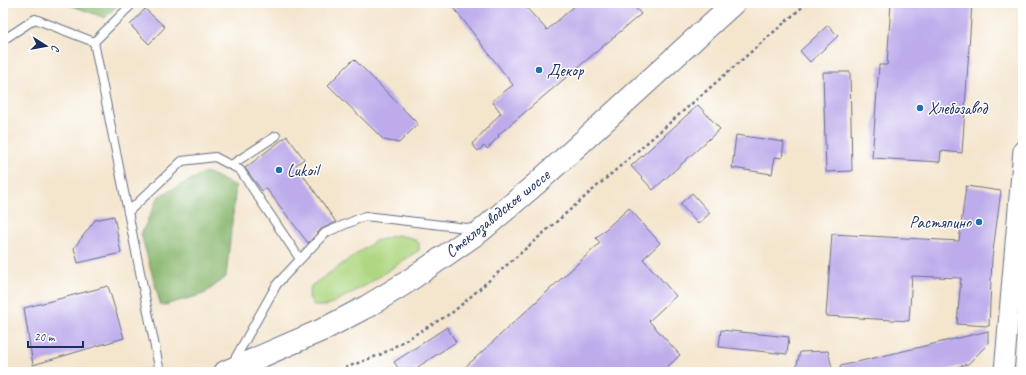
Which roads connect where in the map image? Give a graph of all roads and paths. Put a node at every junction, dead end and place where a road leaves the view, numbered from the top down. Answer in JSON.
{"nodes":[{"id":1,"x":133,"y":3,"type":"edge"},
{"id":2,"x":734,"y":3,"type":"edge"},
{"id":3,"x":806,"y":3,"type":"edge"},
{"id":4,"x":3,"y":40,"type":"edge"},
{"id":5,"x":94,"y":42,"type":"junction"},
{"id":6,"x":276,"y":136,"type":"dead end"},
{"id":7,"x":1023,"y":150,"type":"edge"},
{"id":8,"x":231,"y":165,"type":"junction"},
{"id":9,"x":128,"y":212,"type":"junction"},
{"id":10,"x":482,"y":230,"type":"junction"},
{"id":11,"x":300,"y":259,"type":"junction"},
{"id":12,"x":227,"y":371,"type":"edge"},
{"id":13,"x":160,"y":372,"type":"edge"},
{"id":14,"x":334,"y":372,"type":"edge"},
{"id":15,"x":1004,"y":372,"type":"edge"}],
"edges":[{"from":1,"to":5,"type":"lane"},
{"from":2,"to":10,"type":"main road","name":"Стеклозаводское шоссе"},
{"from":3,"to":14,"type":"path"},
{"from":4,"to":5,"type":"lane"},
{"from":5,"to":9,"type":"lane"},
{"from":6,"to":8,"type":"lane"},
{"from":7,"to":15,"type":"street"},
{"from":8,"to":9,"type":"lane"},
{"from":8,"to":11,"type":"lane"},
{"from":9,"to":13,"type":"lane"},
{"from":10,"to":11,"type":"lane"},
{"from":10,"to":12,"type":"main road","name":"Стеклозаводское шоссе"},
{"from":11,"to":12,"type":"lane"}]}
